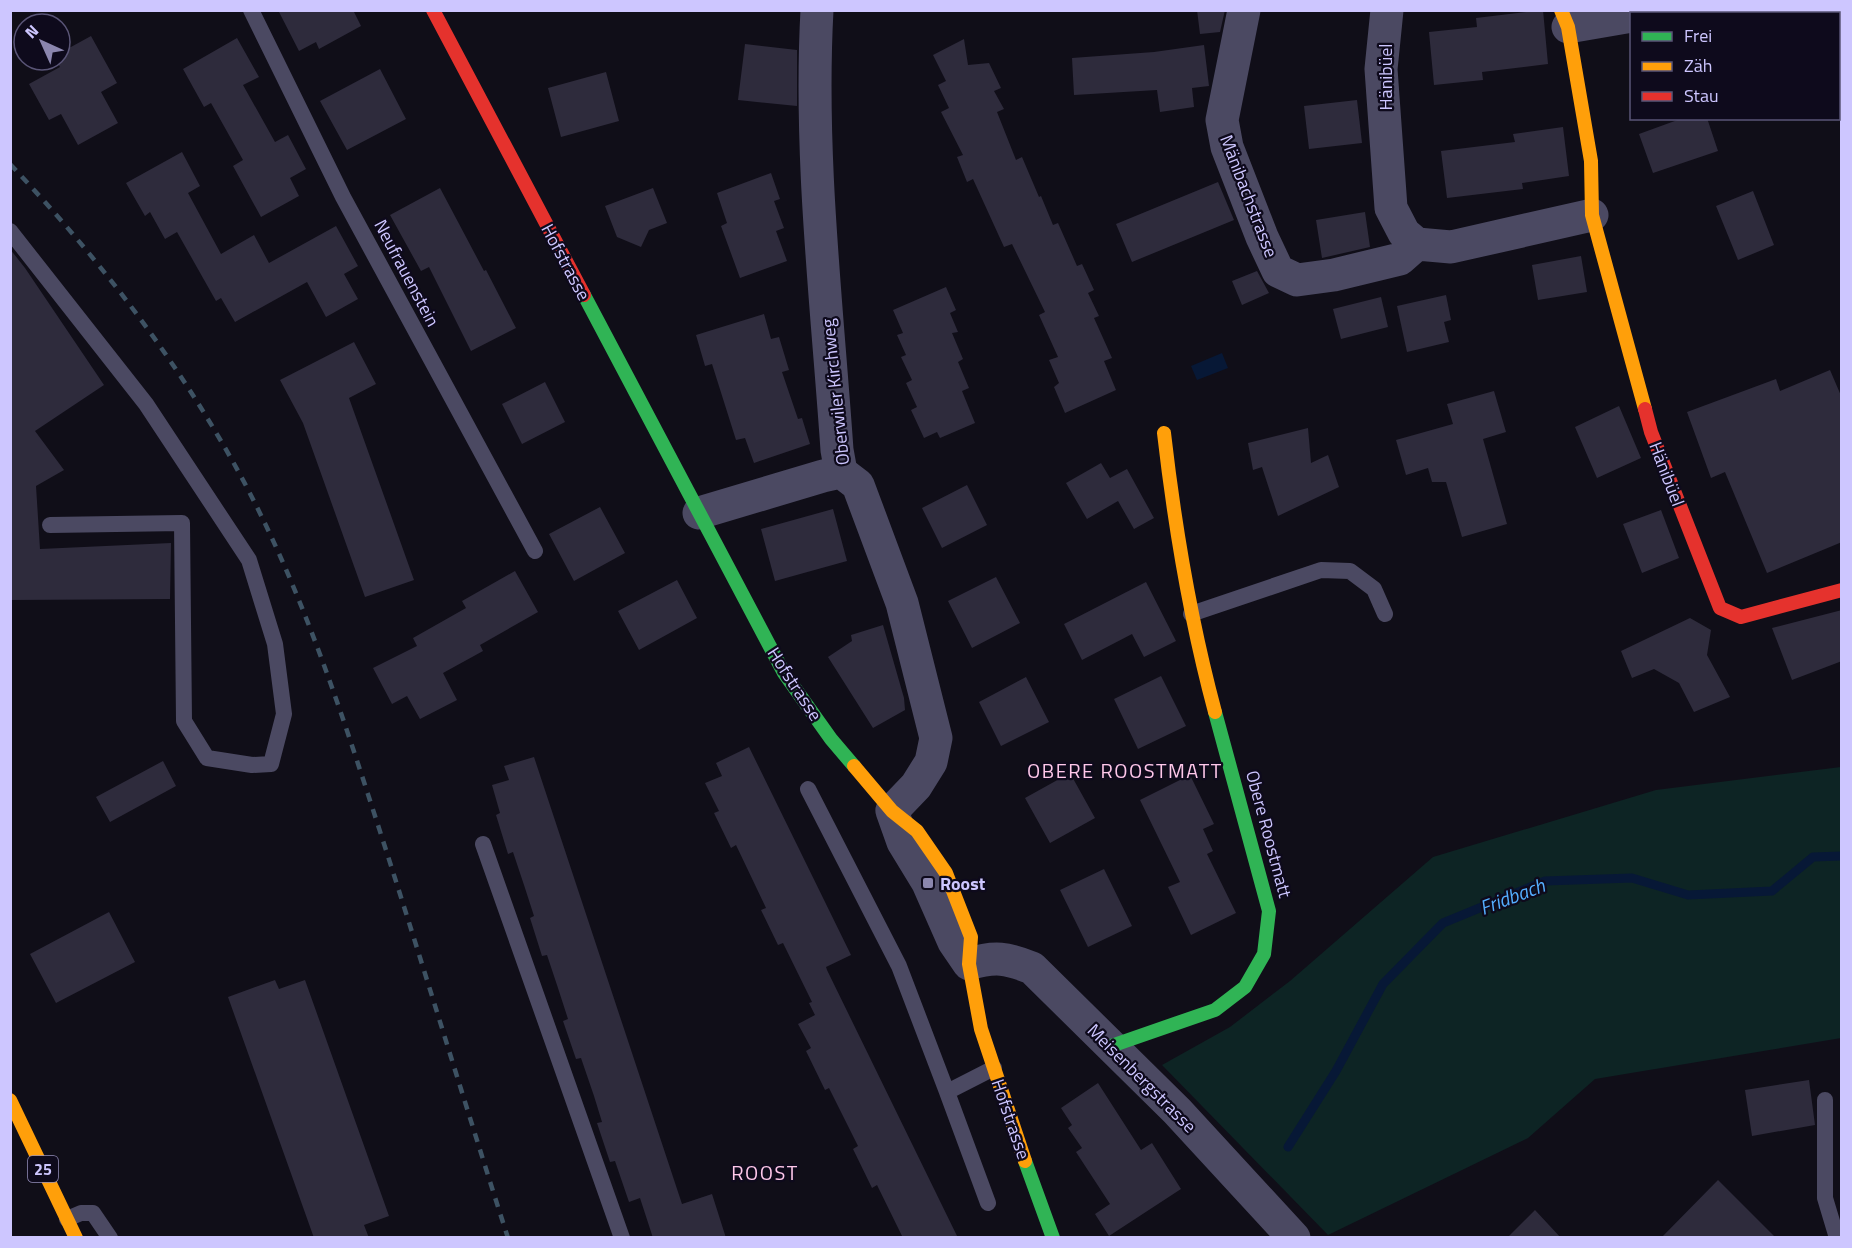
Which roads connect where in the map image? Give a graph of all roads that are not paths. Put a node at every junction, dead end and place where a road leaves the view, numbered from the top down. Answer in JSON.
{"nodes":[{"id":1,"x":251,"y":10,"type":"edge"},
{"id":2,"x":433,"y":10,"type":"edge"},
{"id":3,"x":817,"y":10,"type":"edge"},
{"id":4,"x":1244,"y":10,"type":"edge"},
{"id":5,"x":1387,"y":10,"type":"edge"},
{"id":6,"x":1630,"y":16,"type":"edge"},
{"id":7,"x":1565,"y":19,"type":"edge"},
{"id":8,"x":1592,"y":215,"type":"junction"},
{"id":9,"x":10,"y":231,"type":"edge"},
{"id":10,"x":1417,"y":244,"type":"junction"},
{"id":11,"x":1164,"y":433,"type":"dead end"},
{"id":12,"x":841,"y":472,"type":"junction"},
{"id":13,"x":699,"y":513,"type":"junction"},
{"id":14,"x":50,"y":525,"type":"dead end"},
{"id":15,"x":535,"y":551,"type":"dead end"},
{"id":16,"x":1842,"y":590,"type":"edge"},
{"id":17,"x":1191,"y":614,"type":"junction"},
{"id":18,"x":1385,"y":614,"type":"dead end"},
{"id":19,"x":808,"y":789,"type":"dead end"},
{"id":20,"x":892,"y":811,"type":"junction"},
{"id":21,"x":483,"y":844,"type":"dead end"},
{"id":22,"x":969,"y":964,"type":"junction"},
{"id":23,"x":1111,"y":1046,"type":"junction"},
{"id":24,"x":994,"y":1068,"type":"junction"},
{"id":25,"x":947,"y":1092,"type":"junction"},
{"id":26,"x":10,"y":1100,"type":"edge"},
{"id":27,"x":1825,"y":1100,"type":"dead end"},
{"id":28,"x":988,"y":1203,"type":"dead end"},
{"id":29,"x":67,"y":1219,"type":"junction"},
{"id":30,"x":76,"y":1238,"type":"edge"},
{"id":31,"x":110,"y":1238,"type":"edge"},
{"id":32,"x":622,"y":1238,"type":"edge"},
{"id":33,"x":1053,"y":1238,"type":"edge"},
{"id":34,"x":1294,"y":1238,"type":"edge"},
{"id":35,"x":1837,"y":1238,"type":"edge"}],
"edges":[{"from":1,"to":15,"type":"lane","name":"Neufrauenstein"},
{"from":2,"to":13,"type":"street","name":"Hofstrasse"},
{"from":3,"to":12,"type":"street","name":"Oberwiler Kirchweg"},
{"from":4,"to":10,"type":"street","name":"Mänibachstrasse"},
{"from":5,"to":10,"type":"street","name":"Hänibüel"},
{"from":6,"to":7,"type":"street"},
{"from":7,"to":8,"type":"street","name":"Hänibüel"},
{"from":8,"to":10,"type":"street"},
{"from":8,"to":16,"type":"street","name":"Hänibüel"},
{"from":9,"to":14,"type":"lane"},
{"from":11,"to":17,"type":"street","name":"Obere Roostmatt"},
{"from":12,"to":13,"type":"street"},
{"from":12,"to":20,"type":"street","name":"Oberwiler Kirchweg"},
{"from":13,"to":20,"type":"street","name":"Hofstrasse"},
{"from":17,"to":18,"type":"lane"},
{"from":17,"to":23,"type":"street","name":"Obere Roostmatt"},
{"from":19,"to":25,"type":"lane"},
{"from":20,"to":22,"type":"street","name":"Hofstrasse"},
{"from":21,"to":32,"type":"lane"},
{"from":22,"to":23,"type":"street","name":"Meisenbergstrasse"},
{"from":22,"to":24,"type":"street","name":"Hofstrasse"},
{"from":23,"to":34,"type":"street","name":"Meisenbergstrasse"},
{"from":24,"to":25,"type":"lane"},
{"from":24,"to":33,"type":"street","name":"Hofstrasse"},
{"from":25,"to":28,"type":"lane"},
{"from":26,"to":29,"type":"street","number":"25"},
{"from":27,"to":35,"type":"lane"},
{"from":29,"to":30,"type":"street","number":"25"},
{"from":29,"to":31,"type":"lane"}]}
